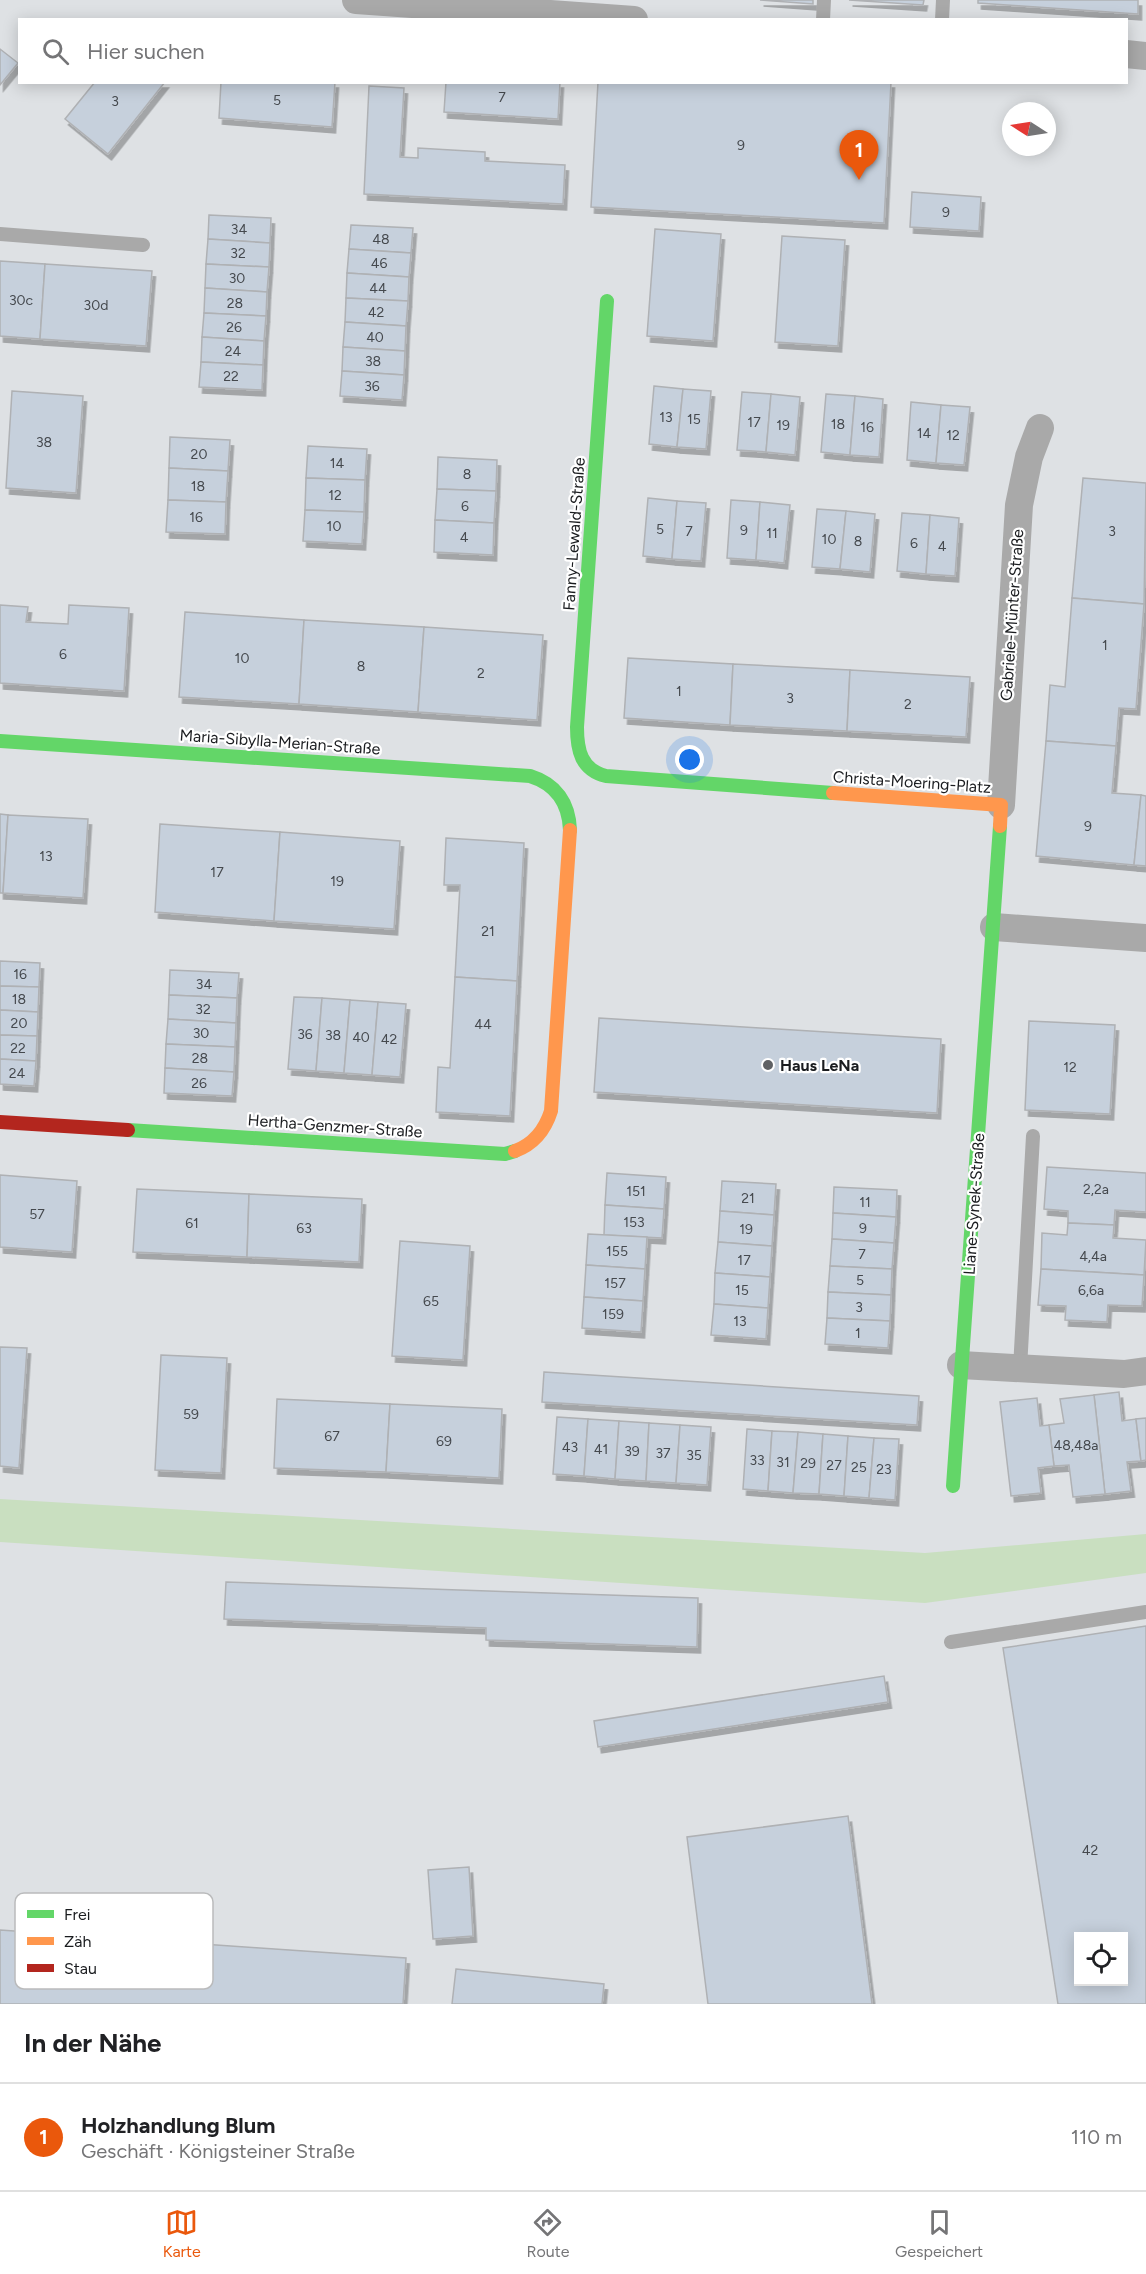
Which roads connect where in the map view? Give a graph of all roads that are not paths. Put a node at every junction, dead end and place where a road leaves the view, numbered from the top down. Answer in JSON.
{"nodes":[{"id":1,"x":356,"y":0,"type":"edge"},
{"id":2,"x":824,"y":0,"type":"edge"},
{"id":3,"x":943,"y":0,"type":"edge"},
{"id":4,"x":606,"y":18,"type":"edge"},
{"id":5,"x":823,"y":18,"type":"edge"},
{"id":6,"x":942,"y":18,"type":"edge"},
{"id":7,"x":1128,"y":54,"type":"edge"},
{"id":8,"x":1146,"y":56,"type":"edge"},
{"id":9,"x":0,"y":234,"type":"edge"},
{"id":10,"x":143,"y":245,"type":"dead end"},
{"id":11,"x":607,"y":301,"type":"dead end"},
{"id":12,"x":1040,"y":429,"type":"dead end"},
{"id":13,"x":0,"y":741,"type":"edge"},
{"id":14,"x":586,"y":766,"type":"joint"},
{"id":15,"x":1000,"y":805,"type":"junction"},
{"id":16,"x":994,"y":927,"type":"junction"},
{"id":17,"x":1146,"y":938,"type":"edge"},
{"id":18,"x":558,"y":1015,"type":"joint"},
{"id":19,"x":986,"y":1042,"type":"joint"},
{"id":20,"x":0,"y":1122,"type":"edge"},
{"id":21,"x":1033,"y":1136,"type":"dead end"},
{"id":22,"x":961,"y":1365,"type":"junction"},
{"id":23,"x":1020,"y":1368,"type":"junction"},
{"id":24,"x":1146,"y":1371,"type":"edge"},
{"id":25,"x":953,"y":1485,"type":"dead end"},
{"id":26,"x":1146,"y":1612,"type":"edge"},
{"id":27,"x":951,"y":1642,"type":"dead end"}],
"edges":[{"from":1,"to":4,"type":"street"},
{"from":2,"to":5,"type":"lane"},
{"from":3,"to":6,"type":"lane"},
{"from":7,"to":8,"type":"street"},
{"from":9,"to":10,"type":"lane"},
{"from":11,"to":14,"type":"street","name":"Fanny-Lewald-Straße"},
{"from":12,"to":15,"type":"street","name":"Gabriele-Münter-Straße"},
{"from":13,"to":18,"type":"street","name":"Maria-Sibylla-Merian-Straße"},
{"from":14,"to":15,"type":"street","name":"Christa-Moering-Platz"},
{"from":15,"to":16,"type":"street","name":"Christa-Moering-Platz"},
{"from":16,"to":17,"type":"street"},
{"from":16,"to":19,"type":"street","name":"Christa-Moering-Platz"},
{"from":18,"to":20,"type":"street","name":"Hertha-Genzmer-Straße"},
{"from":19,"to":22,"type":"street","name":"Liane-Synek-Straße"},
{"from":21,"to":23,"type":"lane"},
{"from":22,"to":23,"type":"street"},
{"from":22,"to":25,"type":"street","name":"Liane-Synek-Straße"},
{"from":23,"to":24,"type":"street"},
{"from":26,"to":27,"type":"lane"}]}
